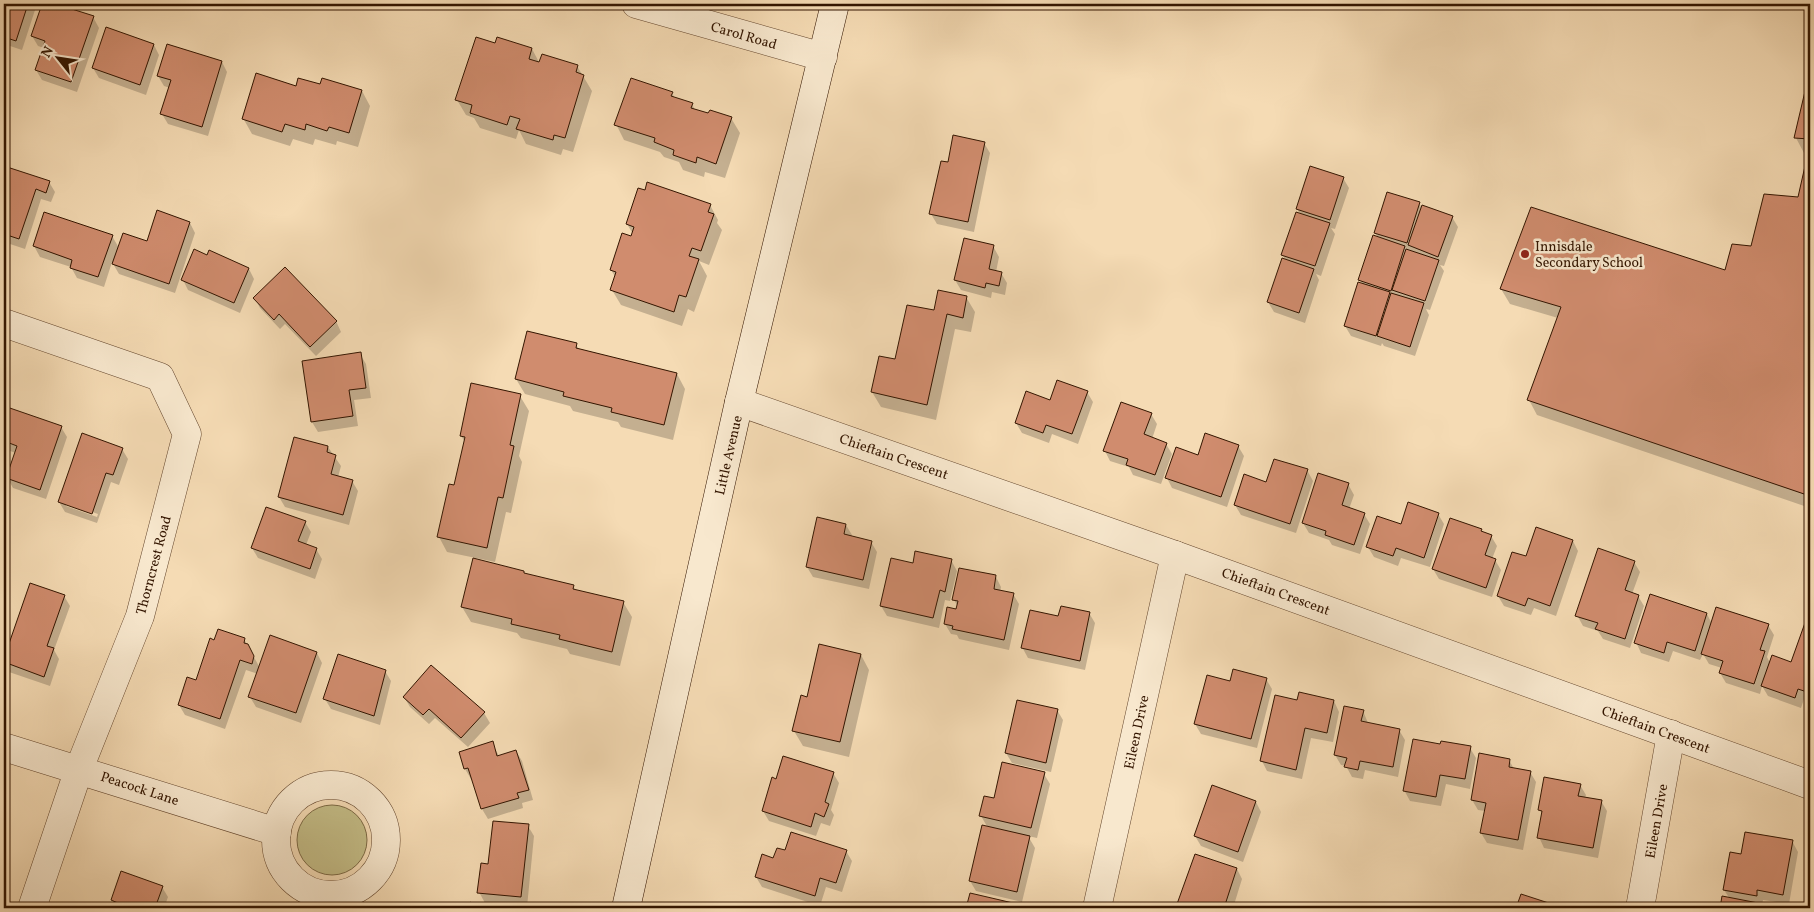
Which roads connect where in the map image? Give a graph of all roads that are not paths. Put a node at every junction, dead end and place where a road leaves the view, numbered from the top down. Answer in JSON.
{"nodes":[{"id":1,"x":636,"y":4,"type":"edge"},
{"id":2,"x":835,"y":4,"type":"edge"},
{"id":3,"x":823,"y":57,"type":"junction"},
{"id":4,"x":4,"y":324,"type":"edge"},
{"id":5,"x":740,"y":402,"type":"junction"},
{"id":6,"x":1175,"y":555,"type":"junction"},
{"id":7,"x":1671,"y":734,"type":"junction"},
{"id":8,"x":4,"y":747,"type":"edge"},
{"id":9,"x":79,"y":769,"type":"junction"},
{"id":10,"x":1810,"y":785,"type":"edge"},
{"id":11,"x":277,"y":832,"type":"dead end"},
{"id":12,"x":32,"y":908,"type":"edge"},
{"id":13,"x":626,"y":908,"type":"edge"},
{"id":14,"x":1098,"y":908,"type":"edge"},
{"id":15,"x":1640,"y":908,"type":"edge"}],
"edges":[{"from":1,"to":3,"type":"street","name":"Carol Road"},
{"from":2,"to":3,"type":"street","name":"Little Avenue"},
{"from":3,"to":5,"type":"street","name":"Little Avenue"},
{"from":4,"to":9,"type":"street","name":"Thorncrest Road"},
{"from":5,"to":6,"type":"street","name":"Chieftain Crescent"},
{"from":5,"to":13,"type":"street","name":"Little Avenue"},
{"from":6,"to":7,"type":"street","name":"Chieftain Crescent"},
{"from":6,"to":14,"type":"street","name":"Eileen Drive"},
{"from":7,"to":10,"type":"street","name":"Chieftain Crescent"},
{"from":7,"to":15,"type":"street","name":"Eileen Drive"},
{"from":8,"to":9,"type":"street","name":"Peacock Lane"},
{"from":9,"to":11,"type":"street","name":"Peacock Lane"},
{"from":9,"to":12,"type":"street","name":"Thorncrest Road"}]}
